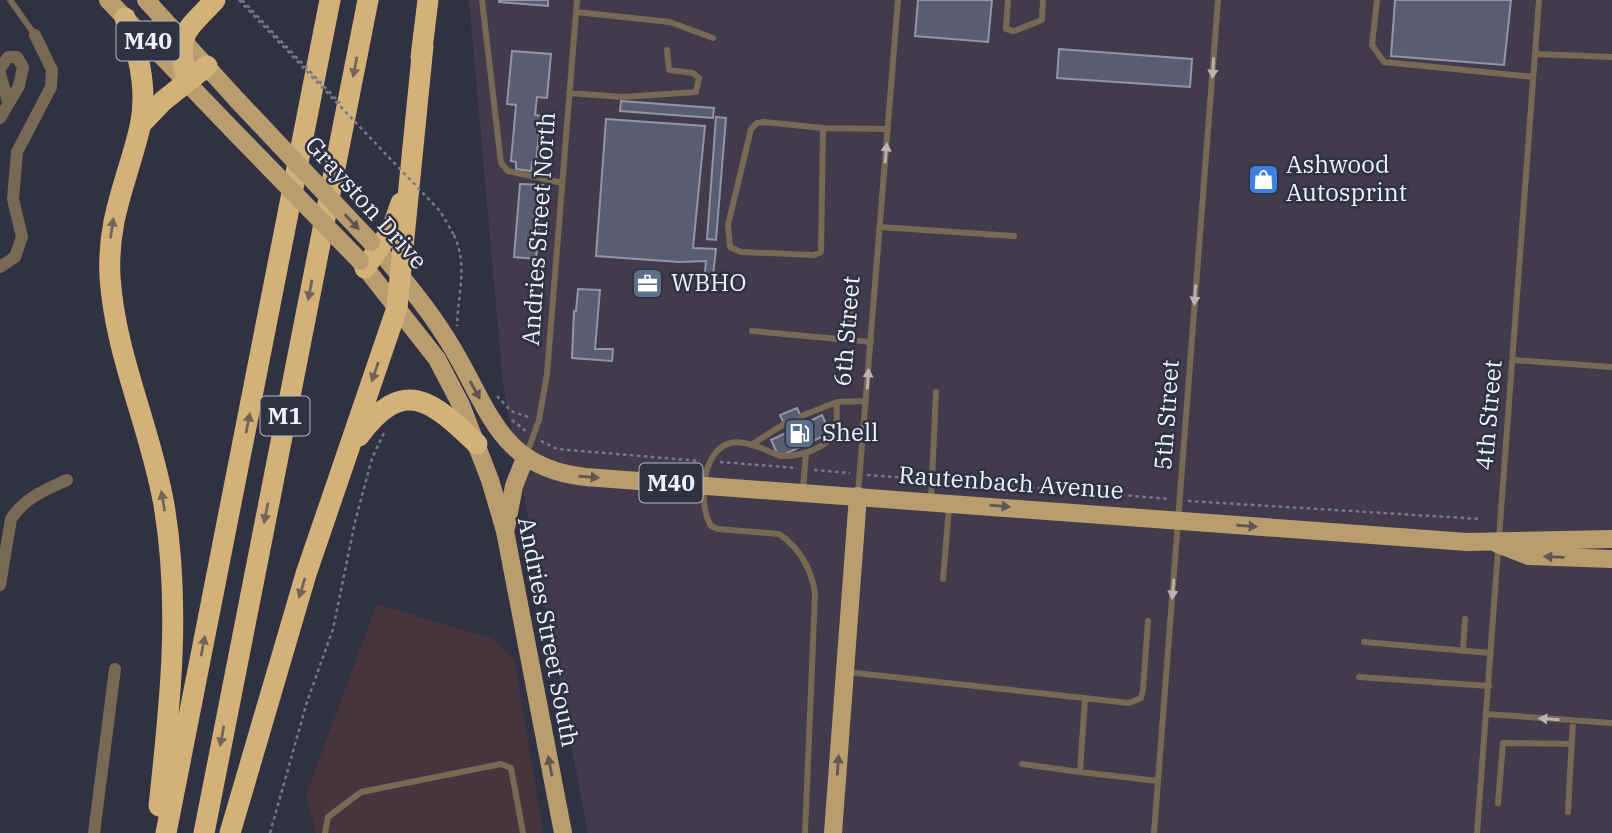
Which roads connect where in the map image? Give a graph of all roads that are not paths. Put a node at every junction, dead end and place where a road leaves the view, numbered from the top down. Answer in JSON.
{"nodes":[{"id":1,"x":10,"y":0,"type":"edge"},
{"id":2,"x":108,"y":0,"type":"edge"},
{"id":3,"x":146,"y":0,"type":"edge"},
{"id":4,"x":215,"y":0,"type":"edge"},
{"id":5,"x":330,"y":0,"type":"edge"},
{"id":6,"x":368,"y":0,"type":"edge"},
{"id":7,"x":428,"y":0,"type":"edge"},
{"id":8,"x":482,"y":0,"type":"edge"},
{"id":9,"x":576,"y":0,"type":"edge"},
{"id":10,"x":898,"y":0,"type":"edge"},
{"id":11,"x":1008,"y":0,"type":"edge"},
{"id":12,"x":1043,"y":0,"type":"edge"},
{"id":13,"x":1218,"y":0,"type":"edge"},
{"id":14,"x":1377,"y":0,"type":"edge"},
{"id":15,"x":1539,"y":0,"type":"edge"},
{"id":16,"x":576,"y":12,"type":"junction"},
{"id":17,"x":125,"y":18,"type":"junction"},
{"id":18,"x":35,"y":35,"type":"joint"},
{"id":19,"x":182,"y":38,"type":"junction"},
{"id":20,"x":713,"y":38,"type":"dead end"},
{"id":21,"x":423,"y":46,"type":"junction"},
{"id":22,"x":667,"y":50,"type":"dead end"},
{"id":23,"x":1535,"y":54,"type":"junction"},
{"id":24,"x":1612,"y":57,"type":"edge"},
{"id":25,"x":207,"y":66,"type":"junction"},
{"id":26,"x":0,"y":72,"type":"edge"},
{"id":27,"x":1533,"y":77,"type":"junction"},
{"id":28,"x":187,"y":82,"type":"junction"},
{"id":29,"x":569,"y":93,"type":"junction"},
{"id":30,"x":8,"y":102,"type":"junction"},
{"id":31,"x":0,"y":118,"type":"edge"},
{"id":32,"x":141,"y":125,"type":"junction"},
{"id":33,"x":824,"y":128,"type":"junction"},
{"id":34,"x":888,"y":129,"type":"junction"},
{"id":35,"x":562,"y":183,"type":"junction"},
{"id":36,"x":880,"y":227,"type":"junction"},
{"id":37,"x":1014,"y":236,"type":"dead end"},
{"id":38,"x":375,"y":246,"type":"junction"},
{"id":39,"x":362,"y":265,"type":"junction"},
{"id":40,"x":0,"y":268,"type":"edge"},
{"id":41,"x":402,"y":276,"type":"junction"},
{"id":42,"x":853,"y":302,"type":"dead end"},
{"id":43,"x":397,"y":308,"type":"junction"},
{"id":44,"x":752,"y":331,"type":"dead end"},
{"id":45,"x":848,"y":340,"type":"junction"},
{"id":46,"x":870,"y":342,"type":"junction"},
{"id":47,"x":1513,"y":360,"type":"junction"},
{"id":48,"x":1612,"y":368,"type":"edge"},
{"id":49,"x":936,"y":392,"type":"dead end"},
{"id":50,"x":866,"y":401,"type":"junction"},
{"id":51,"x":837,"y":402,"type":"junction"},
{"id":52,"x":800,"y":416,"type":"dead end"},
{"id":53,"x":784,"y":424,"type":"dead end"},
{"id":54,"x":835,"y":430,"type":"junction"},
{"id":55,"x":863,"y":438,"type":"junction"},
{"id":56,"x":477,"y":443,"type":"junction"},
{"id":57,"x":751,"y":445,"type":"junction"},
{"id":58,"x":347,"y":453,"type":"junction"},
{"id":59,"x":806,"y":453,"type":"junction"},
{"id":60,"x":525,"y":458,"type":"junction"},
{"id":61,"x":66,"y":480,"type":"dead end"},
{"id":62,"x":704,"y":485,"type":"junction"},
{"id":63,"x":802,"y":492,"type":"junction"},
{"id":64,"x":858,"y":496,"type":"junction"},
{"id":65,"x":940,"y":501,"type":"junction"},
{"id":66,"x":1178,"y":521,"type":"junction"},
{"id":67,"x":505,"y":531,"type":"junction"},
{"id":68,"x":1612,"y":539,"type":"edge"},
{"id":69,"x":1498,"y":544,"type":"junction"},
{"id":70,"x":1612,"y":559,"type":"edge"},
{"id":71,"x":943,"y":579,"type":"dead end"},
{"id":72,"x":0,"y":585,"type":"edge"},
{"id":73,"x":1465,"y":619,"type":"dead end"},
{"id":74,"x":1148,"y":621,"type":"dead end"},
{"id":75,"x":1364,"y":642,"type":"dead end"},
{"id":76,"x":1463,"y":651,"type":"junction"},
{"id":77,"x":1491,"y":653,"type":"junction"},
{"id":78,"x":115,"y":669,"type":"dead end"},
{"id":79,"x":845,"y":672,"type":"junction"},
{"id":80,"x":1359,"y":677,"type":"dead end"},
{"id":81,"x":1489,"y":686,"type":"junction"},
{"id":82,"x":1085,"y":698,"type":"junction"},
{"id":83,"x":1486,"y":714,"type":"junction"},
{"id":84,"x":1573,"y":720,"type":"junction"},
{"id":85,"x":1612,"y":723,"type":"edge"},
{"id":86,"x":1572,"y":744,"type":"junction"},
{"id":87,"x":1022,"y":764,"type":"dead end"},
{"id":88,"x":1080,"y":772,"type":"junction"},
{"id":89,"x":1158,"y":781,"type":"junction"},
{"id":90,"x":1498,"y":803,"type":"dead end"},
{"id":91,"x":1568,"y":812,"type":"dead end"},
{"id":92,"x":94,"y":833,"type":"edge"},
{"id":93,"x":156,"y":833,"type":"edge"},
{"id":94,"x":166,"y":833,"type":"edge"},
{"id":95,"x":204,"y":833,"type":"edge"},
{"id":96,"x":230,"y":833,"type":"edge"},
{"id":97,"x":324,"y":833,"type":"edge"},
{"id":98,"x":523,"y":833,"type":"edge"},
{"id":99,"x":563,"y":833,"type":"edge"},
{"id":100,"x":805,"y":833,"type":"edge"},
{"id":101,"x":833,"y":833,"type":"edge"},
{"id":102,"x":1154,"y":833,"type":"edge"},
{"id":103,"x":1477,"y":833,"type":"edge"}],
"edges":[{"from":1,"to":18,"type":"lane"},
{"from":2,"to":17,"type":"main road","name":"Grayston Drive","number":"M40"},
{"from":3,"to":19,"type":"main road","name":"Grayston Drive","number":"M40"},
{"from":4,"to":19,"type":"highway"},
{"from":94,"to":5,"type":"highway","number":"M1","one_way":true},
{"from":6,"to":95,"type":"highway","number":"M1","one_way":true},
{"from":7,"to":21,"type":"highway"},
{"from":8,"to":35,"type":"lane"},
{"from":9,"to":16,"type":"lane","name":"Andries Street North"},
{"from":10,"to":34,"type":"lane","name":"6th Street"},
{"from":11,"to":12,"type":"lane"},
{"from":13,"to":66,"type":"lane","name":"5th Street","one_way":true},
{"from":14,"to":27,"type":"lane"},
{"from":15,"to":23,"type":"lane","name":"4th Street"},
{"from":16,"to":20,"type":"lane"},
{"from":16,"to":29,"type":"lane","name":"Andries Street North"},
{"from":17,"to":28,"type":"main road","name":"Grayston Drive","number":"M40"},
{"from":17,"to":32,"type":"highway"},
{"from":18,"to":40,"type":"street"},
{"from":19,"to":25,"type":"main road","name":"Grayston Drive","number":"M40"},
{"from":19,"to":28,"type":"highway"},
{"from":21,"to":38,"type":"highway"},
{"from":21,"to":41,"type":"highway"},
{"from":22,"to":29,"type":"lane"},
{"from":23,"to":24,"type":"lane"},
{"from":23,"to":27,"type":"lane","name":"4th Street"},
{"from":25,"to":28,"type":"highway"},
{"from":25,"to":38,"type":"main road","name":"Grayston Drive","number":"M40","one_way":true,"bridge":true},
{"from":26,"to":30,"type":"street"},
{"from":26,"to":30,"type":"street"},
{"from":27,"to":47,"type":"lane","name":"4th Street"},
{"from":28,"to":32,"type":"highway"},
{"from":28,"to":39,"type":"main road","name":"Grayston Drive","number":"M40","bridge":true},
{"from":29,"to":35,"type":"lane","name":"Andries Street North"},
{"from":30,"to":31,"type":"street"},
{"from":93,"to":32,"type":"highway","one_way":true},
{"from":33,"to":33,"type":"lane"},
{"from":33,"to":34,"type":"lane"},
{"from":36,"to":34,"type":"lane","name":"6th Street","one_way":true},
{"from":35,"to":60,"type":"lane","name":"Andries Street North"},
{"from":36,"to":37,"type":"lane"},
{"from":36,"to":46,"type":"lane","name":"6th Street"},
{"from":38,"to":39,"type":"highway"},
{"from":38,"to":41,"type":"main road","name":"Grayston Drive","number":"M40"},
{"from":39,"to":43,"type":"main road","name":"Grayston Drive","number":"M40"},
{"from":41,"to":43,"type":"highway"},
{"from":41,"to":60,"type":"main road","name":"Grayston Drive","number":"M40","one_way":true},
{"from":42,"to":45,"type":"lane"},
{"from":43,"to":56,"type":"main road","name":"Grayston Drive","number":"M40"},
{"from":43,"to":58,"type":"highway","one_way":true},
{"from":44,"to":45,"type":"lane"},
{"from":45,"to":46,"type":"lane"},
{"from":50,"to":46,"type":"lane","name":"6th Street","one_way":true},
{"from":47,"to":48,"type":"lane"},
{"from":47,"to":69,"type":"lane","name":"4th Street"},
{"from":49,"to":65,"type":"lane"},
{"from":50,"to":51,"type":"lane"},
{"from":50,"to":55,"type":"lane","name":"6th Street"},
{"from":51,"to":52,"type":"lane"},
{"from":51,"to":54,"type":"lane"},
{"from":53,"to":57,"type":"lane"},
{"from":54,"to":55,"type":"lane"},
{"from":54,"to":59,"type":"lane"},
{"from":55,"to":64,"type":"lane","name":"6th Street"},
{"from":56,"to":58,"type":"highway"},
{"from":56,"to":67,"type":"main road","name":"Andries Street South","number":"M40"},
{"from":57,"to":59,"type":"lane"},
{"from":57,"to":62,"type":"lane"},
{"from":58,"to":96,"type":"highway","one_way":true},
{"from":59,"to":63,"type":"lane"},
{"from":60,"to":62,"type":"main road","name":"Rautenbach Avenue","number":"M40","one_way":true},
{"from":60,"to":67,"type":"main road"},
{"from":61,"to":72,"type":"street"},
{"from":62,"to":63,"type":"main road","name":"Rautenbach Avenue","number":"M40"},
{"from":62,"to":100,"type":"lane"},
{"from":63,"to":64,"type":"main road","name":"Rautenbach Avenue","number":"M40"},
{"from":64,"to":65,"type":"main road","name":"Rautenbach Avenue"},
{"from":64,"to":79,"type":"main road","name":"6th Street"},
{"from":65,"to":66,"type":"main road","name":"Rautenbach Avenue","one_way":true},
{"from":65,"to":71,"type":"lane"},
{"from":66,"to":69,"type":"main road","name":"Rautenbach Avenue","one_way":true},
{"from":66,"to":89,"type":"lane","name":"5th Street","one_way":true},
{"from":99,"to":67,"type":"main road","name":"Andries Street South","number":"M40","one_way":true},
{"from":68,"to":69,"type":"main road"},
{"from":70,"to":69,"type":"main road","one_way":true},
{"from":69,"to":77,"type":"lane","name":"4th Street"},
{"from":73,"to":76,"type":"lane"},
{"from":74,"to":82,"type":"lane"},
{"from":75,"to":76,"type":"lane"},
{"from":76,"to":77,"type":"lane"},
{"from":77,"to":81,"type":"lane","name":"4th Street"},
{"from":78,"to":92,"type":"street"},
{"from":79,"to":82,"type":"lane"},
{"from":101,"to":79,"type":"main road","name":"6th Street","one_way":true},
{"from":80,"to":81,"type":"lane"},
{"from":81,"to":83,"type":"lane","name":"4th Street"},
{"from":82,"to":88,"type":"lane"},
{"from":84,"to":83,"type":"lane","one_way":true},
{"from":83,"to":103,"type":"lane","name":"4th Street"},
{"from":84,"to":85,"type":"lane"},
{"from":84,"to":86,"type":"lane"},
{"from":86,"to":90,"type":"lane"},
{"from":86,"to":91,"type":"lane"},
{"from":87,"to":88,"type":"lane"},
{"from":88,"to":89,"type":"lane"},
{"from":89,"to":102,"type":"lane","name":"5th Street"},
{"from":97,"to":98,"type":"lane"}]}
